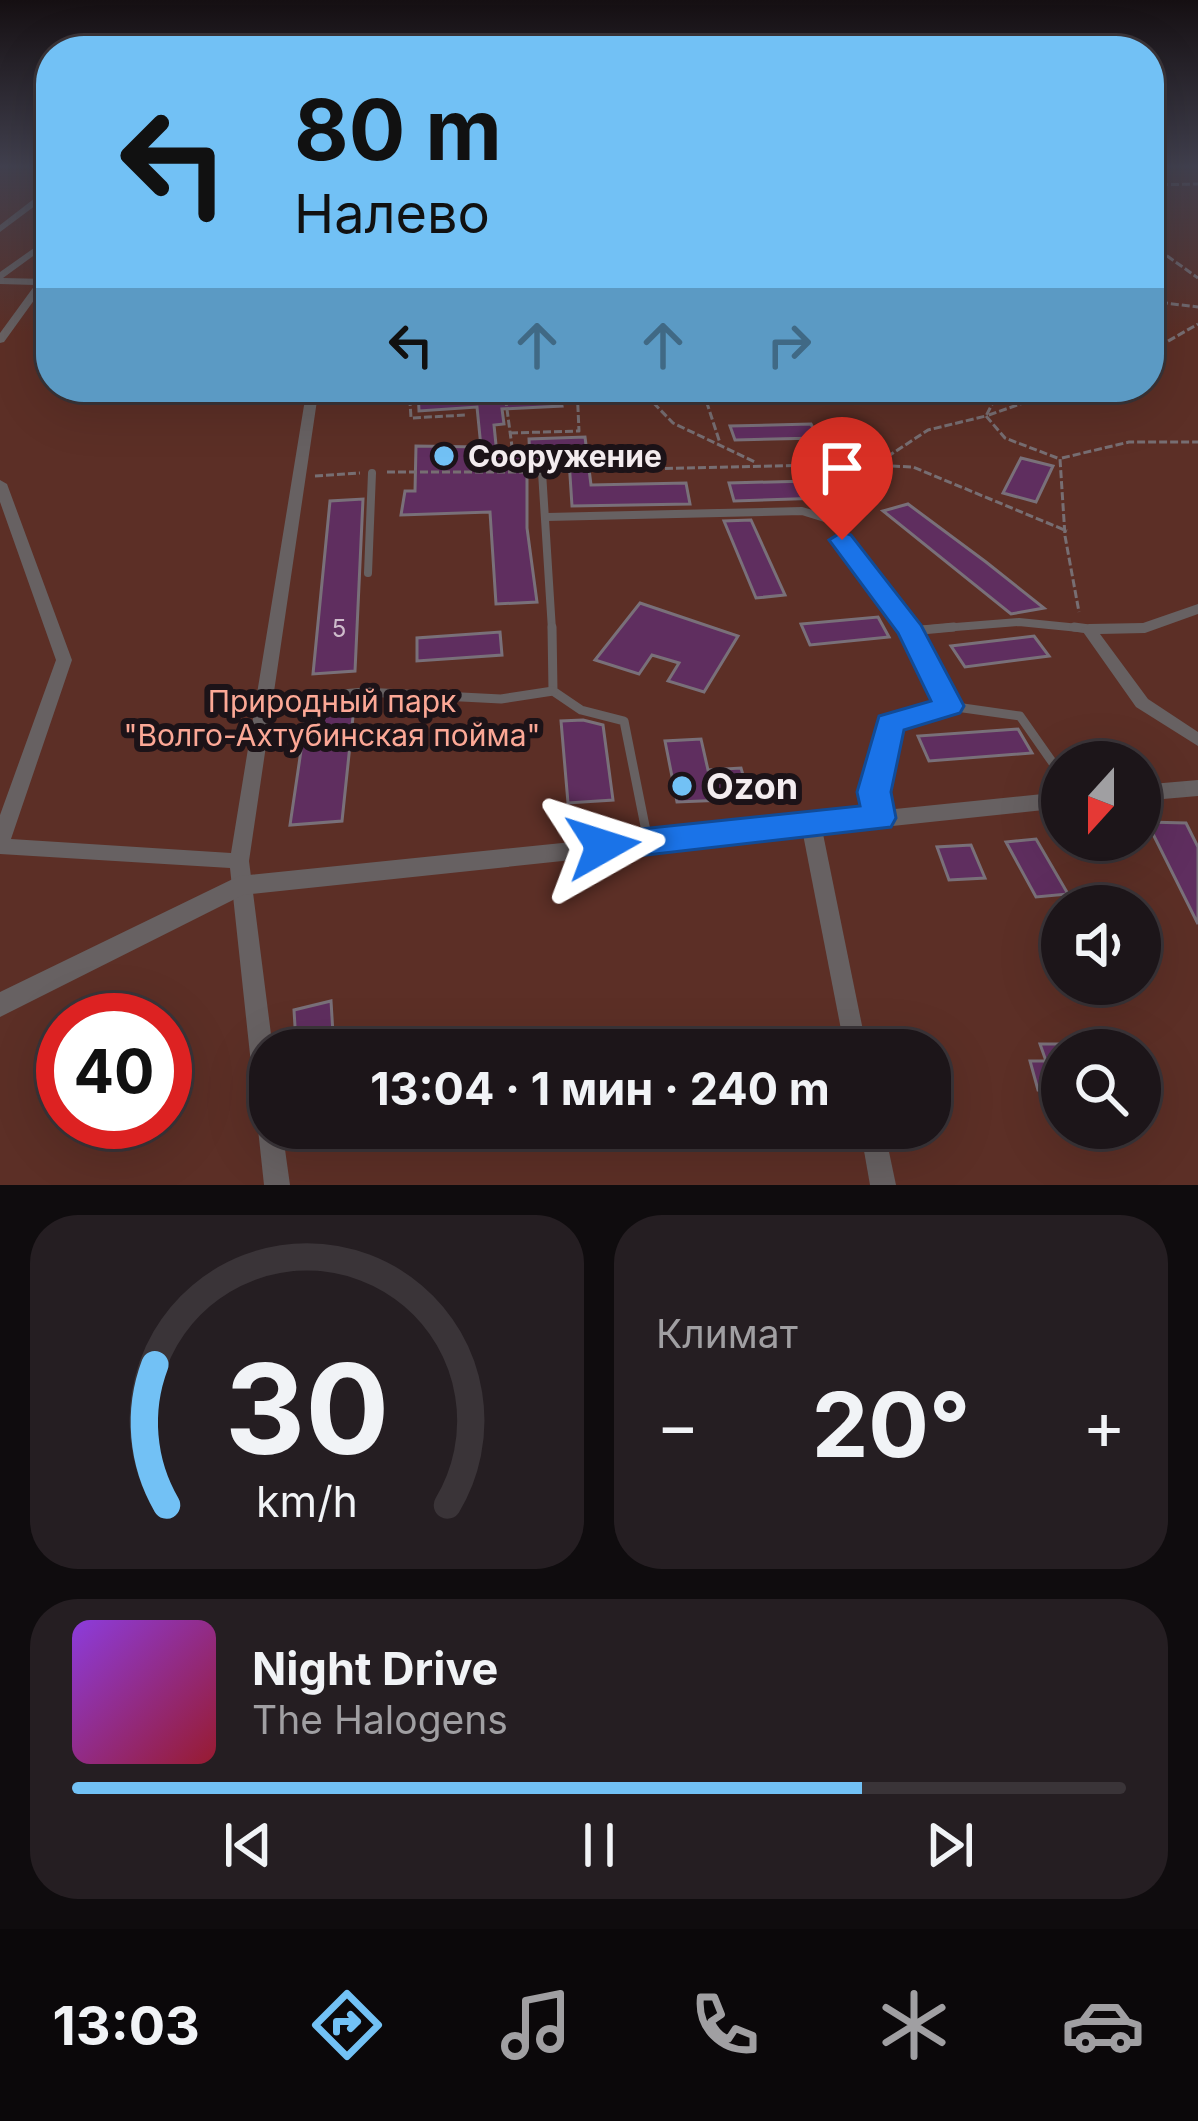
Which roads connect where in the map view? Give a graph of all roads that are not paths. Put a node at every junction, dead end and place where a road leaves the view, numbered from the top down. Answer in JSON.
{"nodes":[{"id":1,"x":36,"y":251,"type":"edge"},
{"id":2,"x":0,"y":279,"type":"edge"},
{"id":3,"x":36,"y":281,"type":"edge"},
{"id":4,"x":36,"y":295,"type":"edge"},
{"id":5,"x":0,"y":340,"type":"edge"},
{"id":6,"x":311,"y":402,"type":"edge"},
{"id":7,"x":879,"y":465,"type":"road end"},
{"id":8,"x":372,"y":472,"type":"road end"},
{"id":9,"x":542,"y":472,"type":"road end"},
{"id":10,"x":0,"y":484,"type":"edge"},
{"id":11,"x":548,"y":517,"type":"junction"},
{"id":12,"x":841,"y":523,"type":"junction"},
{"id":13,"x":368,"y":574,"type":"dead end"},
{"id":14,"x":1198,"y":609,"type":"edge"},
{"id":15,"x":1089,"y":628,"type":"junction"},
{"id":16,"x":911,"y":631,"type":"junction"},
{"id":17,"x":553,"y":692,"type":"junction"},
{"id":18,"x":266,"y":701,"type":"junction"},
{"id":19,"x":949,"y":706,"type":"junction"},
{"id":20,"x":1198,"y":740,"type":"edge"},
{"id":21,"x":1041,"y":746,"type":"edge"},
{"id":22,"x":1198,"y":788,"type":"edge"},
{"id":23,"x":1161,"y":791,"type":"edge"},
{"id":24,"x":1041,"y":802,"type":"edge"},
{"id":25,"x":879,"y":818,"type":"junction"},
{"id":26,"x":811,"y":824,"type":"junction"},
{"id":27,"x":649,"y":841,"type":"junction"},
{"id":28,"x":0,"y":844,"type":"edge"},
{"id":29,"x":239,"y":874,"type":"junction"},
{"id":30,"x":0,"y":1005,"type":"edge"},
{"id":31,"x":852,"y":1029,"type":"edge"},
{"id":32,"x":876,"y":1149,"type":"edge"},
{"id":33,"x":277,"y":1185,"type":"edge"},
{"id":34,"x":884,"y":1185,"type":"edge"}],
"edges":[{"from":1,"to":2,"type":"street"},
{"from":2,"to":3,"type":"street"},
{"from":4,"to":5,"type":"street"},
{"from":6,"to":18,"type":"street"},
{"from":7,"to":12,"type":"lane"},
{"from":8,"to":13,"type":"lane"},
{"from":9,"to":11,"type":"lane"},
{"from":10,"to":28,"type":"street"},
{"from":11,"to":12,"type":"lane"},
{"from":11,"to":17,"type":"lane"},
{"from":12,"to":16,"type":"lane"},
{"from":14,"to":15,"type":"street"},
{"from":15,"to":16,"type":"lane"},
{"from":15,"to":20,"type":"street"},
{"from":16,"to":19,"type":"lane"},
{"from":17,"to":18,"type":"lane"},
{"from":17,"to":27,"type":"lane"},
{"from":18,"to":29,"type":"street"},
{"from":19,"to":21,"type":"lane"},
{"from":19,"to":25,"type":"lane"},
{"from":22,"to":23,"type":"street"},
{"from":24,"to":25,"type":"street"},
{"from":25,"to":26,"type":"street"},
{"from":26,"to":27,"type":"street"},
{"from":26,"to":31,"type":"street"},
{"from":27,"to":29,"type":"street"},
{"from":28,"to":29,"type":"street"},
{"from":29,"to":30,"type":"street"},
{"from":29,"to":33,"type":"street"},
{"from":32,"to":34,"type":"street"}]}
